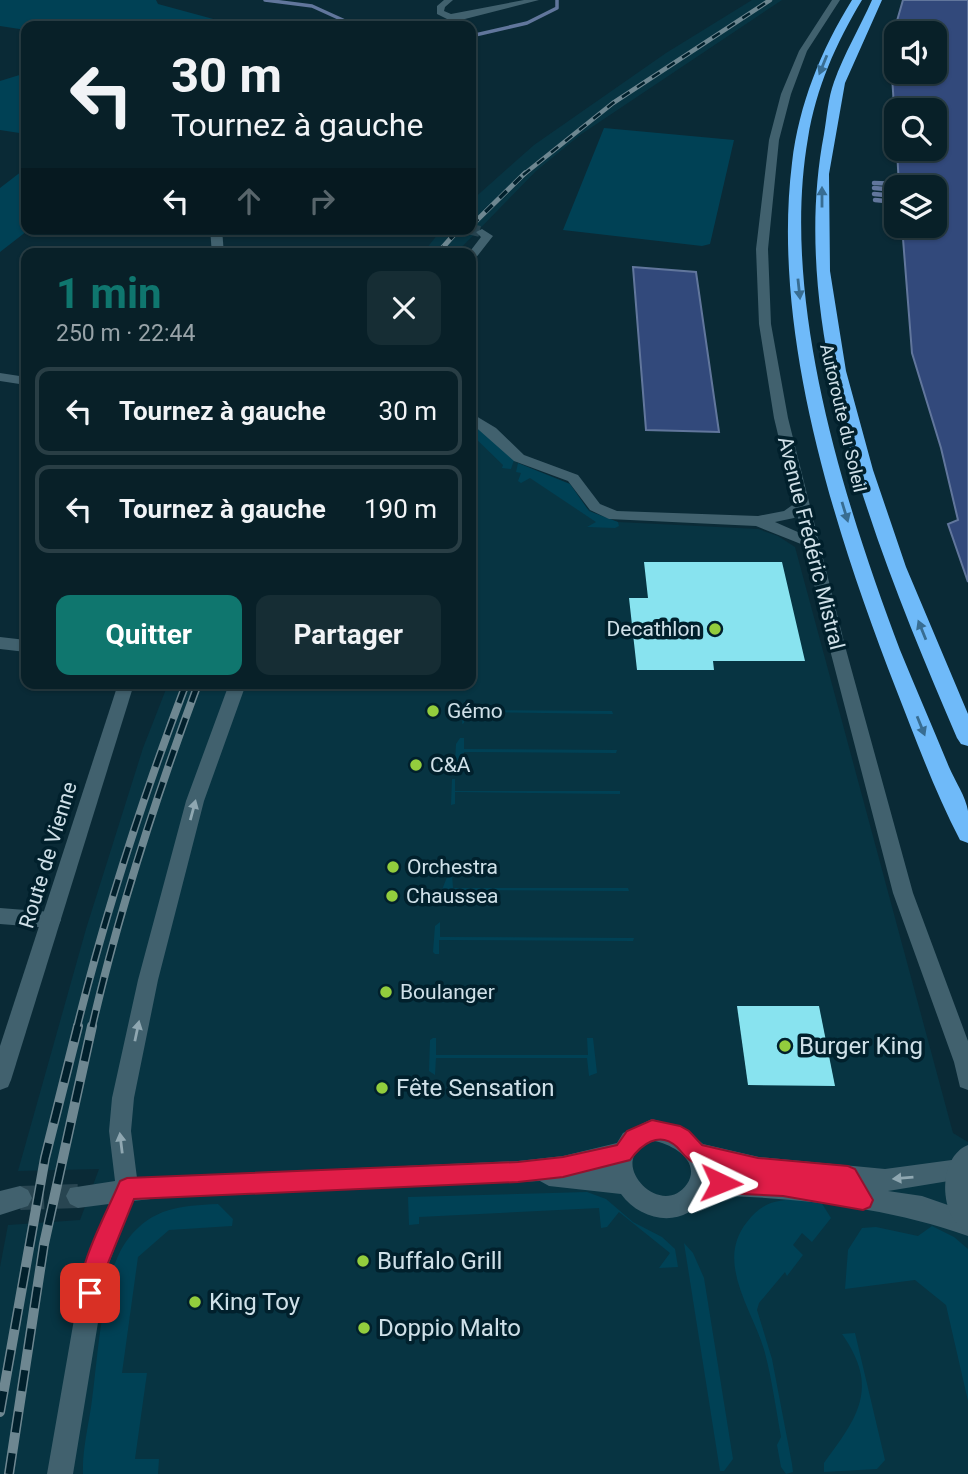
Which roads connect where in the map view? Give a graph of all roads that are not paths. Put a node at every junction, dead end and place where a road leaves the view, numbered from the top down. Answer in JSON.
{"nodes":[{"id":1,"x":449,"y":0,"type":"edge"},
{"id":2,"x":535,"y":0,"type":"edge"},
{"id":3,"x":825,"y":0,"type":"edge"},
{"id":4,"x":836,"y":0,"type":"edge"},
{"id":5,"x":857,"y":0,"type":"edge"},
{"id":6,"x":877,"y":0,"type":"edge"},
{"id":7,"x":823,"y":18,"type":"junction"},
{"id":8,"x":482,"y":232,"type":"dead end"},
{"id":9,"x":476,"y":251,"type":"edge"},
{"id":10,"x":1,"y":377,"type":"edge"},
{"id":11,"x":21,"y":379,"type":"edge"},
{"id":12,"x":476,"y":420,"type":"edge"},
{"id":13,"x":801,"y":503,"type":"junction"},
{"id":14,"x":758,"y":521,"type":"junction"},
{"id":15,"x":811,"y":543,"type":"junction"},
{"id":16,"x":0,"y":643,"type":"edge"},
{"id":17,"x":21,"y":645,"type":"edge"},
{"id":18,"x":123,"y":689,"type":"edge"},
{"id":19,"x":236,"y":689,"type":"edge"},
{"id":20,"x":968,"y":738,"type":"edge"},
{"id":21,"x":968,"y":834,"type":"edge"},
{"id":22,"x":0,"y":916,"type":"edge"},
{"id":23,"x":51,"y":919,"type":"junction"},
{"id":24,"x":967,"y":1070,"type":"edge"},
{"id":25,"x":0,"y":1080,"type":"edge"},
{"id":26,"x":623,"y":1153,"type":"junction"},
{"id":27,"x":696,"y":1153,"type":"junction"},
{"id":28,"x":963,"y":1163,"type":"edge"},
{"id":29,"x":518,"y":1172,"type":"junction"},
{"id":30,"x":848,"y":1177,"type":"junction"},
{"id":31,"x":626,"y":1183,"type":"junction"},
{"id":32,"x":700,"y":1183,"type":"junction"},
{"id":33,"x":127,"y":1188,"type":"junction"},
{"id":34,"x":78,"y":1196,"type":"tunnel mouth"},
{"id":35,"x":863,"y":1200,"type":"junction"},
{"id":36,"x":968,"y":1222,"type":"edge"},
{"id":37,"x":61,"y":1474,"type":"edge"}],
"edges":[{"from":1,"to":2,"type":"street"},
{"from":3,"to":7,"type":"street"},
{"from":4,"to":7,"type":"street","name":"Avenue Frédéric Mistral"},
{"from":5,"to":21,"type":"highway","name":"Autoroute du Soleil","one_way":true},
{"from":20,"to":6,"type":"highway","name":"Autoroute du Soleil","one_way":true},
{"from":7,"to":13,"type":"street","name":"Avenue Frédéric Mistral"},
{"from":8,"to":9,"type":"street"},
{"from":10,"to":11,"type":"street"},
{"from":12,"to":14,"type":"street"},
{"from":13,"to":14,"type":"street"},
{"from":13,"to":15,"type":"street","name":"Avenue Frédéric Mistral"},
{"from":14,"to":15,"type":"street"},
{"from":15,"to":24,"type":"street","name":"Avenue Frédéric Mistral"},
{"from":16,"to":17,"type":"street"},
{"from":18,"to":23,"type":"street","name":"Route de Vienne"},
{"from":33,"to":19,"type":"street","one_way":true},
{"from":22,"to":23,"type":"street"},
{"from":23,"to":25,"type":"street","name":"Route de Vienne"},
{"from":26,"to":27,"type":"street"},
{"from":26,"to":29,"type":"street"},
{"from":26,"to":31,"type":"street"},
{"from":27,"to":30,"type":"street"},
{"from":27,"to":32,"type":"street"},
{"from":28,"to":30,"type":"street","one_way":true},
{"from":28,"to":36,"type":"street"},
{"from":29,"to":31,"type":"street"},
{"from":29,"to":33,"type":"street"},
{"from":30,"to":35,"type":"street"},
{"from":31,"to":32,"type":"street"},
{"from":32,"to":35,"type":"street"},
{"from":33,"to":34,"type":"street"},
{"from":33,"to":37,"type":"street"},
{"from":35,"to":36,"type":"street"}]}
